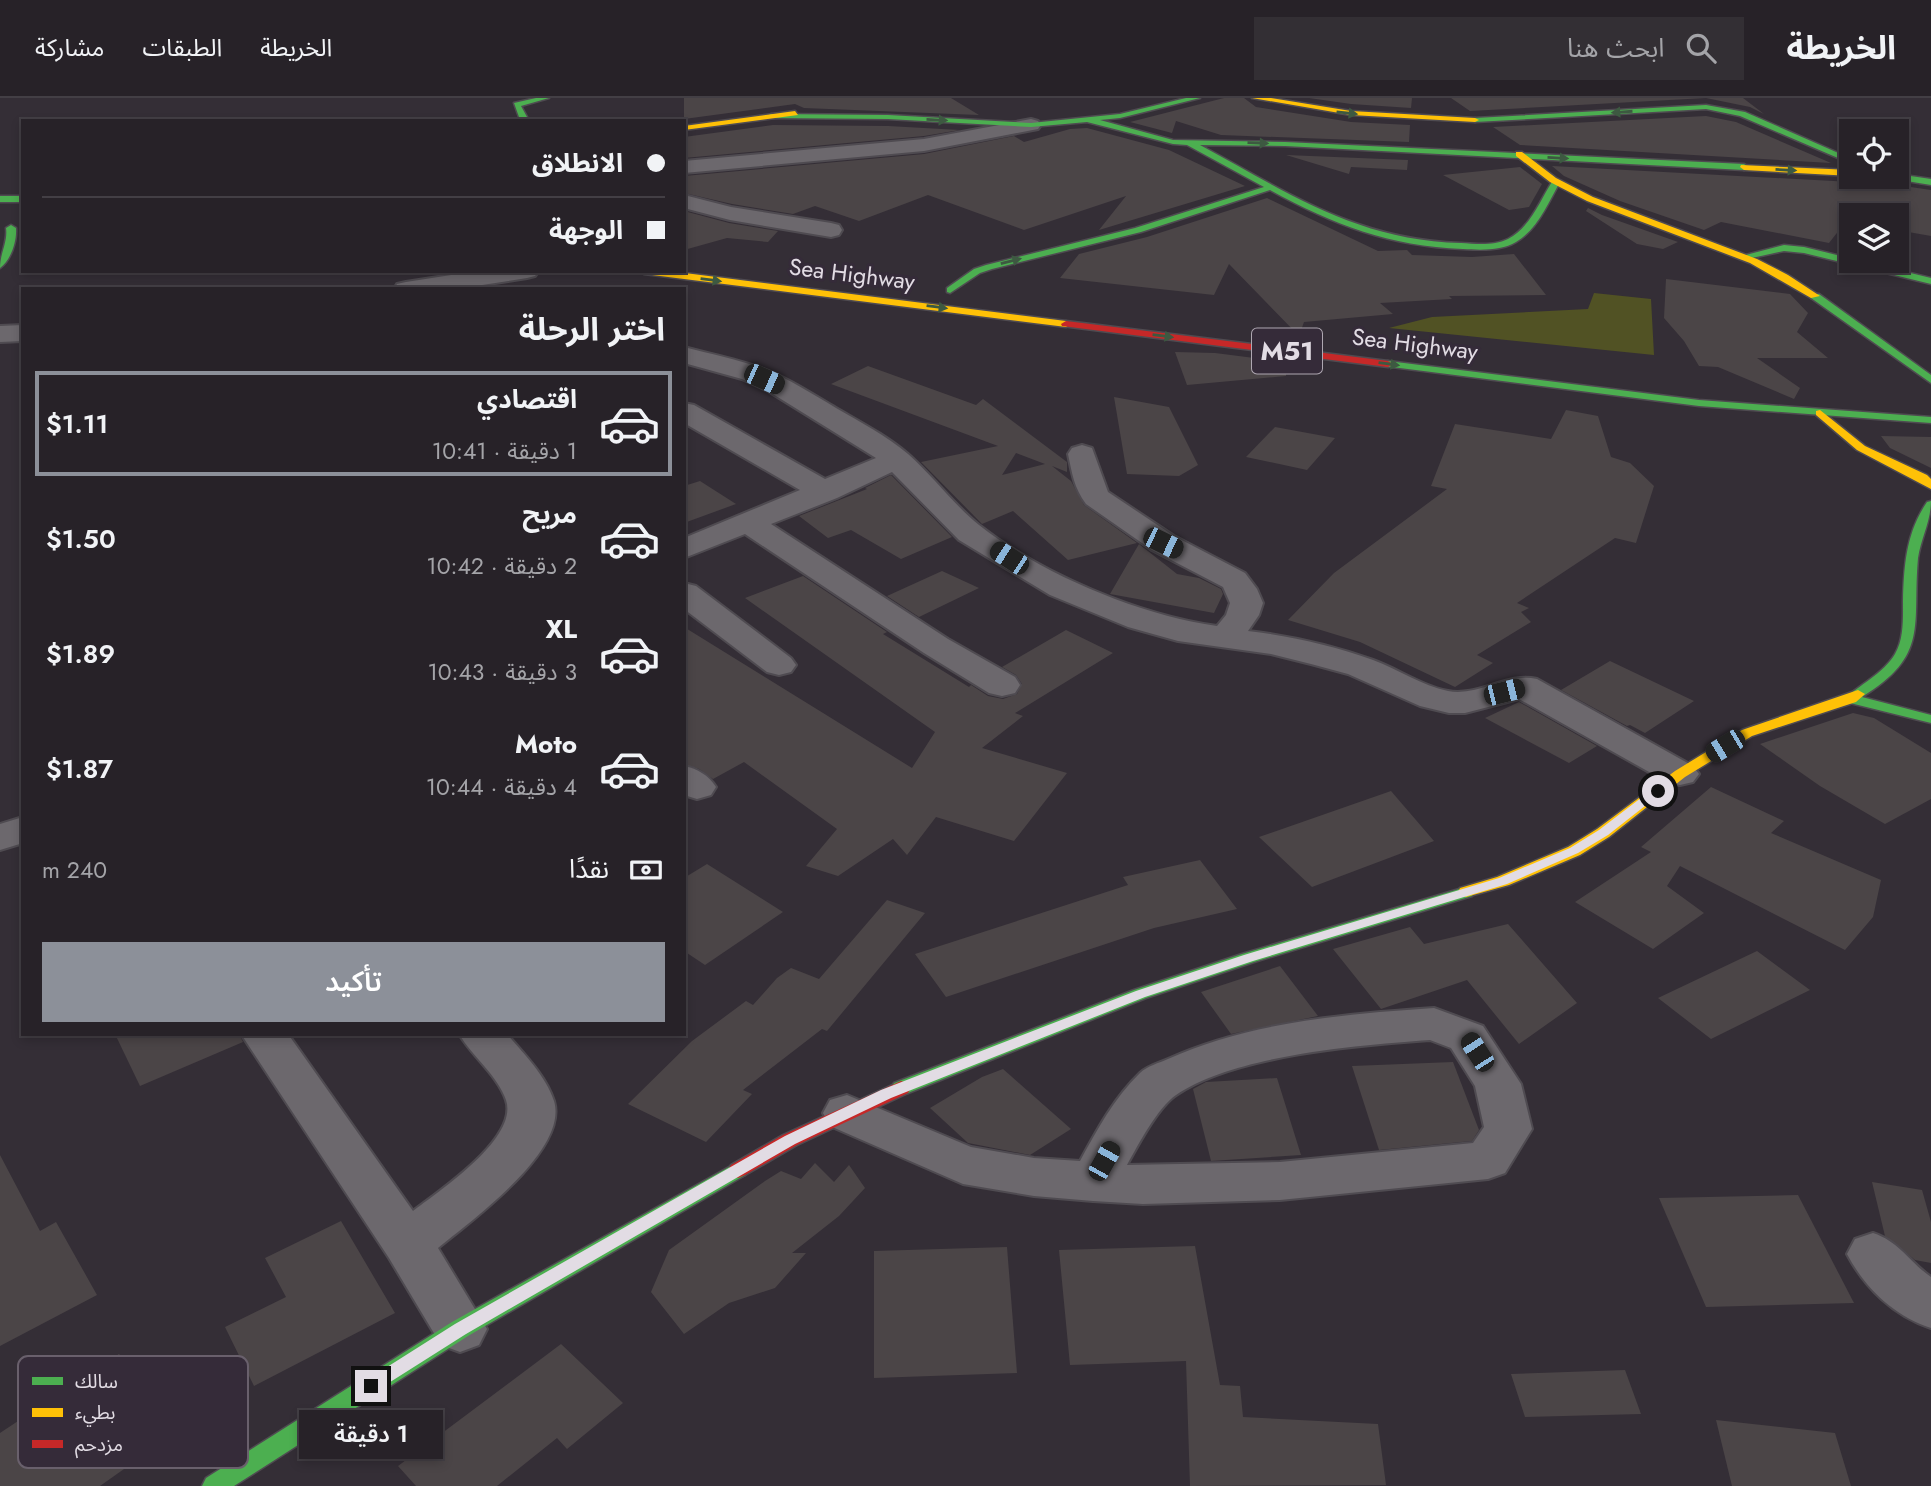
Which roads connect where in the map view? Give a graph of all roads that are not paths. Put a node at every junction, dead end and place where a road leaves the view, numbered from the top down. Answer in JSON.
{"nodes":[{"id":1,"x":499,"y":98,"type":"edge"},
{"id":2,"x":545,"y":98,"type":"edge"},
{"id":3,"x":1196,"y":98,"type":"edge"},
{"id":4,"x":1256,"y":98,"type":"edge"},
{"id":5,"x":1416,"y":98,"type":"edge"},
{"id":6,"x":894,"y":100,"type":"dead end"},
{"id":7,"x":871,"y":103,"type":"junction"},
{"id":8,"x":741,"y":104,"type":"dead end"},
{"id":9,"x":1648,"y":104,"type":"edge"},
{"id":10,"x":519,"y":113,"type":"edge"},
{"id":11,"x":771,"y":116,"type":"junction"},
{"id":12,"x":1120,"y":116,"type":"junction"},
{"id":13,"x":888,"y":117,"type":"junction"},
{"id":14,"x":683,"y":119,"type":"edge"},
{"id":15,"x":1090,"y":120,"type":"junction"},
{"id":16,"x":1466,"y":120,"type":"junction"},
{"id":17,"x":1031,"y":125,"type":"junction"},
{"id":18,"x":686,"y":128,"type":"edge"},
{"id":19,"x":1189,"y":142,"type":"junction"},
{"id":20,"x":1522,"y":156,"type":"junction"},
{"id":21,"x":1839,"y":162,"type":"edge"},
{"id":22,"x":686,"y":167,"type":"edge"},
{"id":23,"x":1839,"y":167,"type":"edge"},
{"id":24,"x":1909,"y":179,"type":"edge"},
{"id":25,"x":1556,"y":182,"type":"junction"},
{"id":26,"x":1931,"y":182,"type":"edge"},
{"id":27,"x":1268,"y":188,"type":"junction"},
{"id":28,"x":0,"y":191,"type":"edge"},
{"id":29,"x":21,"y":191,"type":"edge"},
{"id":30,"x":0,"y":199,"type":"edge"},
{"id":31,"x":21,"y":199,"type":"edge"},
{"id":32,"x":686,"y":202,"type":"edge"},
{"id":33,"x":11,"y":228,"type":"edge"},
{"id":34,"x":831,"y":230,"type":"dead end"},
{"id":35,"x":1747,"y":256,"type":"junction"},
{"id":36,"x":10,"y":258,"type":"edge"},
{"id":37,"x":513,"y":273,"type":"edge"},
{"id":38,"x":660,"y":273,"type":"edge"},
{"id":39,"x":1931,"y":282,"type":"edge"},
{"id":40,"x":419,"y":287,"type":"edge"},
{"id":41,"x":928,"y":287,"type":"dead end"},
{"id":42,"x":950,"y":290,"type":"junction"},
{"id":43,"x":978,"y":293,"type":"dead end"},
{"id":44,"x":0,"y":334,"type":"edge"},
{"id":45,"x":21,"y":334,"type":"edge"},
{"id":46,"x":686,"y":356,"type":"edge"},
{"id":47,"x":1930,"y":379,"type":"edge"},
{"id":48,"x":686,"y":412,"type":"edge"},
{"id":49,"x":1821,"y":413,"type":"junction"},
{"id":50,"x":1931,"y":420,"type":"edge"},
{"id":51,"x":1082,"y":454,"type":"dead end"},
{"id":52,"x":897,"y":460,"type":"junction"},
{"id":53,"x":1931,"y":485,"type":"edge"},
{"id":54,"x":826,"y":492,"type":"junction"},
{"id":55,"x":1931,"y":505,"type":"edge"},
{"id":56,"x":749,"y":523,"type":"junction"},
{"id":57,"x":686,"y":548,"type":"edge"},
{"id":58,"x":686,"y":595,"type":"edge"},
{"id":59,"x":1226,"y":637,"type":"junction"},
{"id":60,"x":779,"y":665,"type":"dead end"},
{"id":61,"x":1002,"y":685,"type":"dead end"},
{"id":62,"x":1850,"y":699,"type":"junction"},
{"id":63,"x":1931,"y":719,"type":"edge"},
{"id":64,"x":1680,"y":774,"type":"junction"},
{"id":65,"x":21,"y":830,"type":"edge"},
{"id":66,"x":0,"y":838,"type":"edge"},
{"id":67,"x":265,"y":1036,"type":"edge"},
{"id":68,"x":483,"y":1036,"type":"edge"},
{"id":69,"x":847,"y":1113,"type":"junction"},
{"id":70,"x":1093,"y":1182,"type":"junction"},
{"id":71,"x":407,"y":1242,"type":"junction"},
{"id":72,"x":1873,"y":1254,"type":"dead end"},
{"id":73,"x":1931,"y":1306,"type":"edge"},
{"id":74,"x":460,"y":1329,"type":"junction"},
{"id":75,"x":248,"y":1464,"type":"edge"},
{"id":76,"x":242,"y":1468,"type":"edge"},
{"id":77,"x":214,"y":1486,"type":"edge"}],
"edges":[{"from":1,"to":10,"type":"main road"},
{"from":2,"to":10,"type":"main road"},
{"from":3,"to":12,"type":"main road"},
{"from":4,"to":16,"type":"main road","one_way":true},
{"from":5,"to":16,"type":"main road"},
{"from":6,"to":7,"type":"main road"},
{"from":7,"to":11,"type":"main road"},
{"from":7,"to":13,"type":"main road"},
{"from":8,"to":14,"type":"main road"},
{"from":9,"to":16,"type":"main road","one_way":true},
{"from":9,"to":21,"type":"main road"},
{"from":11,"to":13,"type":"main road"},
{"from":11,"to":18,"type":"main road"},
{"from":12,"to":15,"type":"main road"},
{"from":12,"to":19,"type":"main road"},
{"from":13,"to":17,"type":"main road","one_way":true},
{"from":15,"to":17,"type":"main road"},
{"from":15,"to":19,"type":"main road"},
{"from":16,"to":20,"type":"main road"},
{"from":17,"to":22,"type":"street"},
{"from":19,"to":20,"type":"main road","one_way":true},
{"from":19,"to":27,"type":"main road"},
{"from":20,"to":23,"type":"main road","one_way":true},
{"from":20,"to":25,"type":"main road"},
{"from":24,"to":26,"type":"main road"},
{"from":25,"to":27,"type":"main road"},
{"from":25,"to":35,"type":"main road"},
{"from":42,"to":27,"type":"main road","one_way":true},
{"from":28,"to":29,"type":"main road"},
{"from":30,"to":31,"type":"main road"},
{"from":32,"to":34,"type":"street"},
{"from":33,"to":36,"type":"main road"},
{"from":35,"to":39,"type":"main road"},
{"from":35,"to":47,"type":"main road"},
{"from":37,"to":40,"type":"street"},
{"from":38,"to":49,"type":"main road","name":"Sea Highway","number":"M51","one_way":true},
{"from":41,"to":42,"type":"main road","name":"Sea Highway"},
{"from":42,"to":43,"type":"main road","name":"Sea Highway"},
{"from":44,"to":45,"type":"street"},
{"from":46,"to":52,"type":"street"},
{"from":48,"to":54,"type":"street"},
{"from":49,"to":50,"type":"main road","name":"Sea Highway","number":"M51"},
{"from":49,"to":53,"type":"main road"},
{"from":51,"to":59,"type":"street"},
{"from":52,"to":54,"type":"street"},
{"from":52,"to":59,"type":"street"},
{"from":54,"to":56,"type":"street"},
{"from":55,"to":62,"type":"main road"},
{"from":56,"to":57,"type":"street"},
{"from":56,"to":61,"type":"street"},
{"from":58,"to":60,"type":"street"},
{"from":59,"to":64,"type":"street"},
{"from":62,"to":63,"type":"main road"},
{"from":62,"to":64,"type":"main road"},
{"from":64,"to":69,"type":"main road"},
{"from":65,"to":66,"type":"street"},
{"from":67,"to":71,"type":"street"},
{"from":68,"to":71,"type":"street"},
{"from":69,"to":70,"type":"street"},
{"from":69,"to":74,"type":"main road"},
{"from":70,"to":70,"type":"street"},
{"from":71,"to":74,"type":"street"},
{"from":72,"to":73,"type":"street"},
{"from":74,"to":75,"type":"main road"},
{"from":76,"to":77,"type":"main road"}]}
